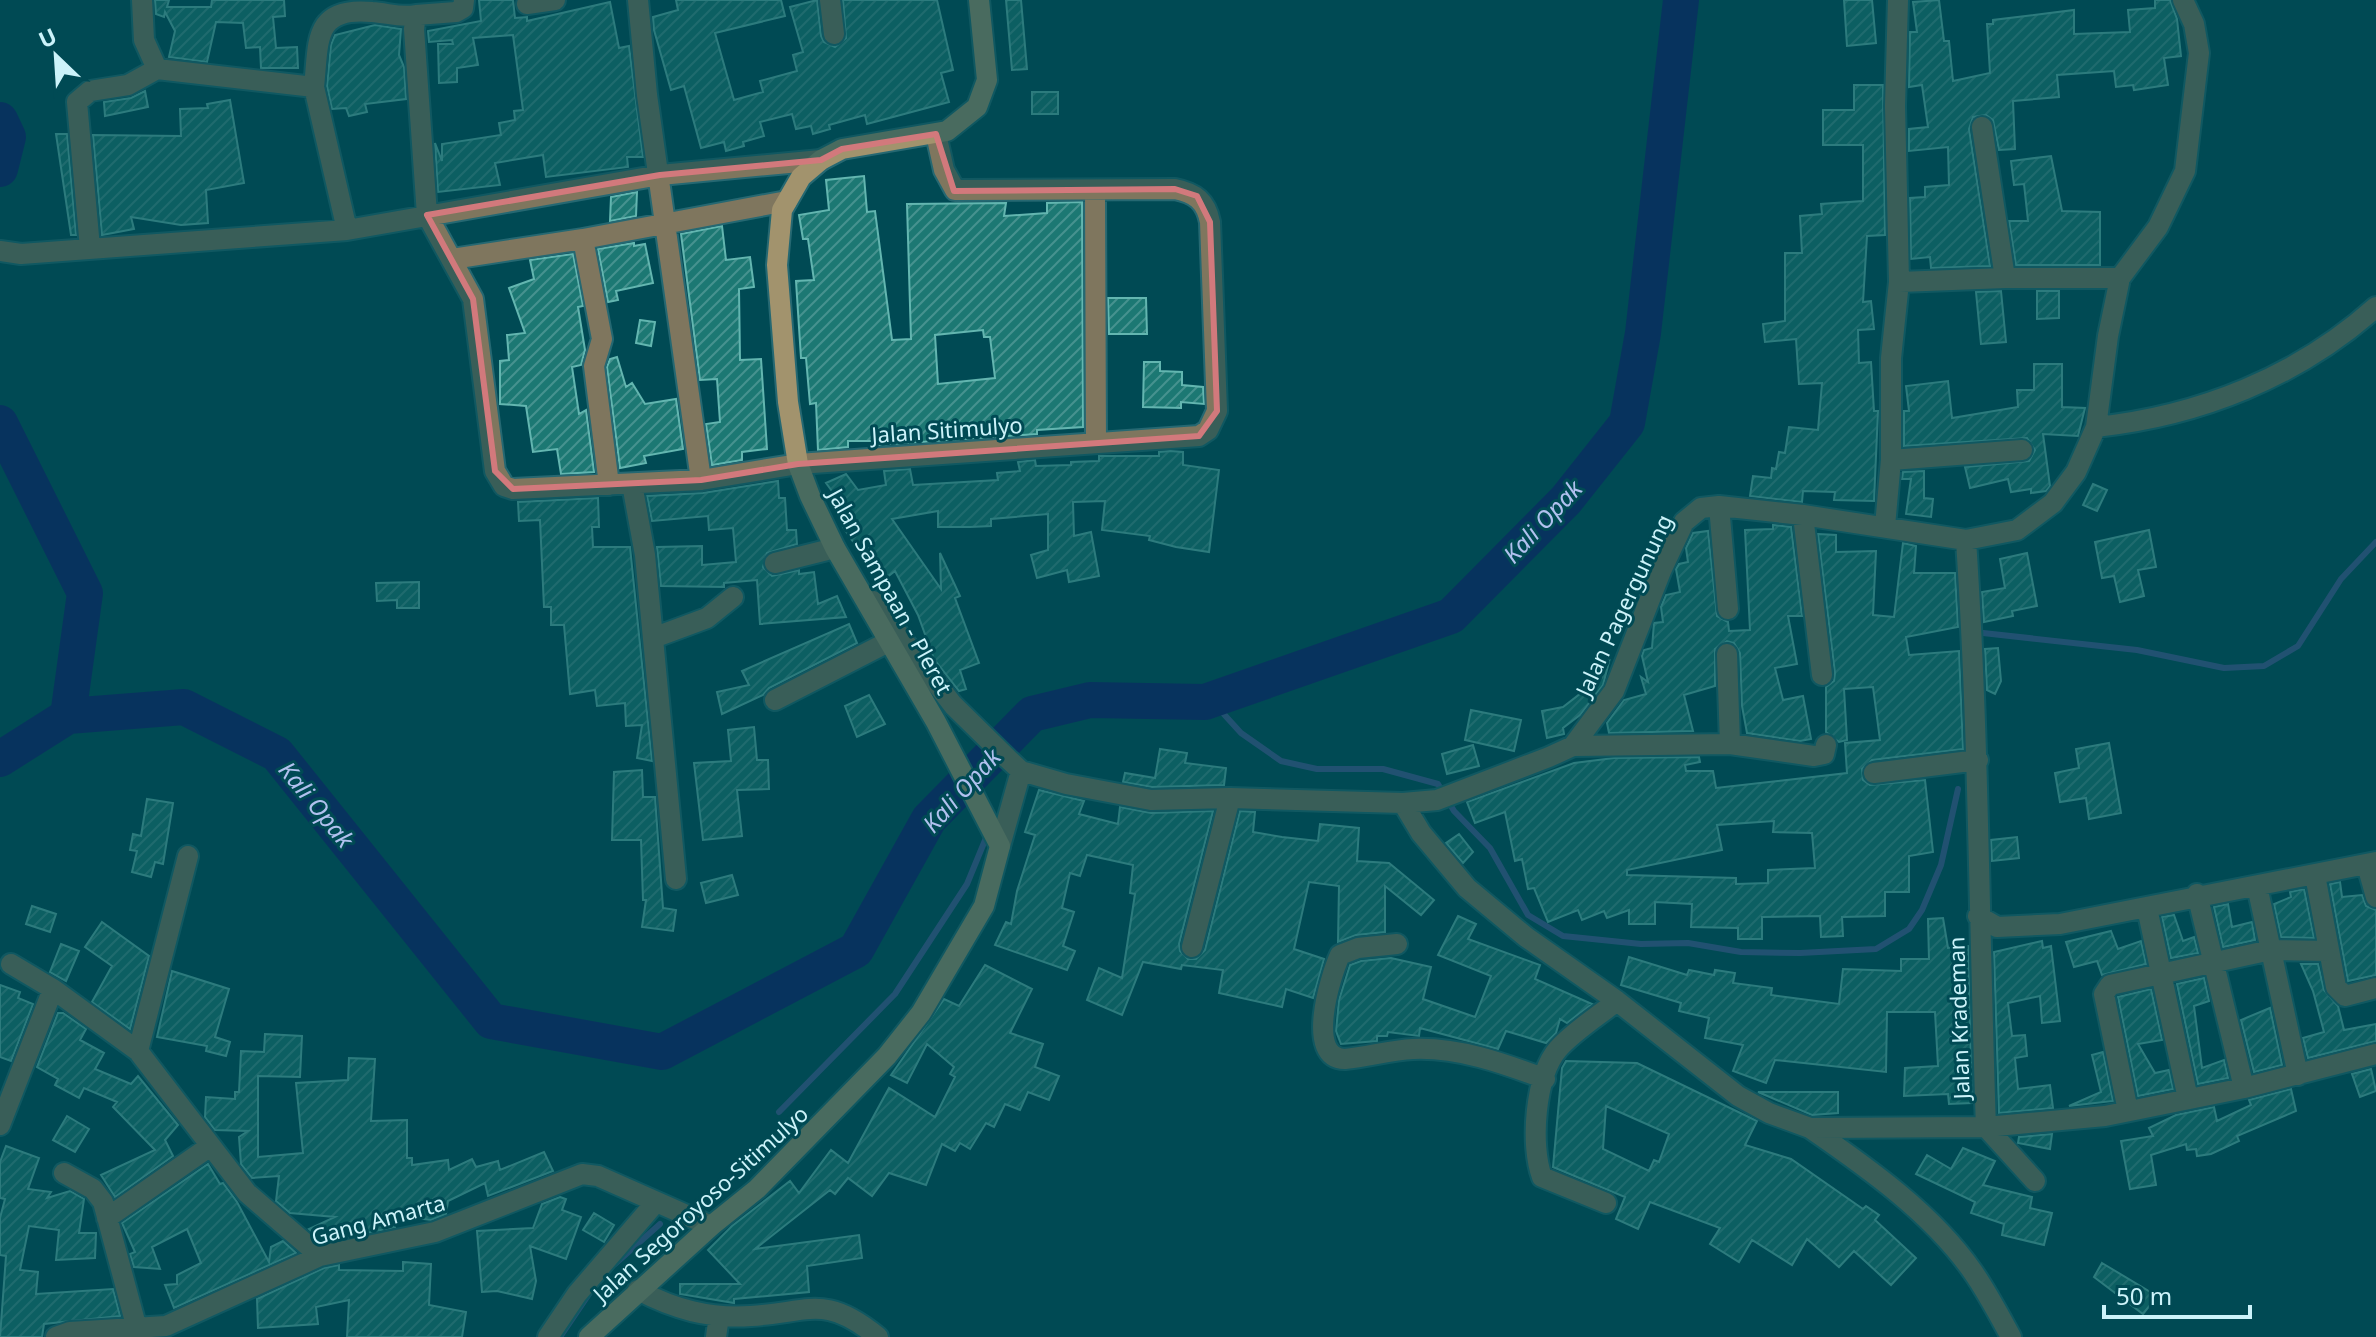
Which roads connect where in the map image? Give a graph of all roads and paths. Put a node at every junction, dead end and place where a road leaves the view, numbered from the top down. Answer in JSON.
{"nodes":[{"id":1,"x":142,"y":0,"type":"edge"},
{"id":2,"x":464,"y":0,"type":"edge"},
{"id":3,"x":555,"y":0,"type":"edge"},
{"id":4,"x":638,"y":0,"type":"edge"},
{"id":5,"x":830,"y":0,"type":"edge"},
{"id":6,"x":979,"y":0,"type":"edge"},
{"id":7,"x":2183,"y":0,"type":"edge"},
{"id":8,"x":1904,"y":1,"type":"edge"},
{"id":9,"x":527,"y":4,"type":"dead end"},
{"id":10,"x":368,"y":6,"type":"edge"},
{"id":11,"x":416,"y":15,"type":"junction"},
{"id":12,"x":834,"y":34,"type":"dead end"},
{"id":13,"x":157,"y":69,"type":"junction"},
{"id":14,"x":314,"y":87,"type":"junction"},
{"id":15,"x":1982,"y":127,"type":"dead end"},
{"id":16,"x":936,"y":134,"type":"junction"},
{"id":17,"x":821,"y":160,"type":"junction"},
{"id":18,"x":660,"y":175,"type":"junction"},
{"id":19,"x":1095,"y":190,"type":"junction"},
{"id":20,"x":787,"y":201,"type":"junction"},
{"id":21,"x":667,"y":222,"type":"junction"},
{"id":22,"x":434,"y":228,"type":"junction"},
{"id":23,"x":347,"y":230,"type":"junction"},
{"id":24,"x":583,"y":239,"type":"junction"},
{"id":25,"x":90,"y":248,"type":"junction"},
{"id":26,"x":0,"y":251,"type":"edge"},
{"id":27,"x":452,"y":259,"type":"junction"},
{"id":28,"x":2005,"y":278,"type":"junction"},
{"id":29,"x":2120,"y":278,"type":"junction"},
{"id":30,"x":1899,"y":282,"type":"junction"},
{"id":31,"x":2376,"y":307,"type":"edge"},
{"id":32,"x":2096,"y":427,"type":"junction"},
{"id":33,"x":1096,"y":443,"type":"junction"},
{"id":34,"x":2022,"y":450,"type":"dead end"},
{"id":35,"x":1891,"y":460,"type":"junction"},
{"id":36,"x":798,"y":464,"type":"junction"},
{"id":37,"x":701,"y":480,"type":"junction"},
{"id":38,"x":632,"y":484,"type":"junction"},
{"id":39,"x":609,"y":485,"type":"junction"},
{"id":40,"x":1719,"y":506,"type":"junction"},
{"id":41,"x":1803,"y":515,"type":"junction"},
{"id":42,"x":1885,"y":526,"type":"junction"},
{"id":43,"x":1966,"y":540,"type":"junction"},
{"id":44,"x":835,"y":548,"type":"junction"},
{"id":45,"x":775,"y":563,"type":"dead end"},
{"id":46,"x":851,"y":573,"type":"junction"},
{"id":47,"x":733,"y":597,"type":"dead end"},
{"id":48,"x":1728,"y":609,"type":"dead end"},
{"id":49,"x":653,"y":638,"type":"junction"},
{"id":50,"x":890,"y":641,"type":"junction"},
{"id":51,"x":1727,"y":654,"type":"dead end"},
{"id":52,"x":1822,"y":675,"type":"dead end"},
{"id":53,"x":775,"y":700,"type":"dead end"},
{"id":54,"x":1730,"y":744,"type":"junction"},
{"id":55,"x":1826,"y":745,"type":"dead end"},
{"id":56,"x":1573,"y":746,"type":"junction"},
{"id":57,"x":1978,"y":760,"type":"junction"},
{"id":58,"x":1015,"y":765,"type":"junction"},
{"id":59,"x":1874,"y":773,"type":"dead end"},
{"id":60,"x":1230,"y":798,"type":"junction"},
{"id":61,"x":1403,"y":803,"type":"junction"},
{"id":62,"x":1000,"y":846,"type":"junction"},
{"id":63,"x":188,"y":856,"type":"dead end"},
{"id":64,"x":2371,"y":864,"type":"edge"},
{"id":65,"x":2315,"y":875,"type":"junction"},
{"id":66,"x":676,"y":879,"type":"dead end"},
{"id":67,"x":2257,"y":886,"type":"junction"},
{"id":68,"x":2197,"y":894,"type":"junction"},
{"id":69,"x":2376,"y":897,"type":"edge"},
{"id":70,"x":2147,"y":908,"type":"junction"},
{"id":71,"x":1978,"y":916,"type":"junction"},
{"id":72,"x":1397,"y":944,"type":"dead end"},
{"id":73,"x":1192,"y":947,"type":"dead end"},
{"id":74,"x":2271,"y":950,"type":"junction"},
{"id":75,"x":2329,"y":951,"type":"junction"},
{"id":76,"x":11,"y":964,"type":"dead end"},
{"id":77,"x":2214,"y":964,"type":"junction"},
{"id":78,"x":2160,"y":975,"type":"junction"},
{"id":79,"x":2376,"y":988,"type":"edge"},
{"id":80,"x":53,"y":989,"type":"junction"},
{"id":81,"x":1617,"y":1001,"type":"junction"},
{"id":82,"x":138,"y":1051,"type":"junction"},
{"id":83,"x":2376,"y":1054,"type":"edge"},
{"id":84,"x":2298,"y":1075,"type":"junction"},
{"id":85,"x":1545,"y":1079,"type":"junction"},
{"id":86,"x":2244,"y":1088,"type":"junction"},
{"id":87,"x":2188,"y":1099,"type":"junction"},
{"id":88,"x":2128,"y":1111,"type":"junction"},
{"id":89,"x":0,"y":1125,"type":"edge"},
{"id":90,"x":1986,"y":1127,"type":"junction"},
{"id":91,"x":1810,"y":1128,"type":"junction"},
{"id":92,"x":209,"y":1147,"type":"junction"},
{"id":93,"x":64,"y":1173,"type":"dead end"},
{"id":94,"x":2035,"y":1181,"type":"dead end"},
{"id":95,"x":656,"y":1202,"type":"junction"},
{"id":96,"x":1606,"y":1203,"type":"dead end"},
{"id":97,"x":107,"y":1218,"type":"junction"},
{"id":98,"x":711,"y":1226,"type":"junction"},
{"id":99,"x":320,"y":1256,"type":"junction"},
{"id":100,"x":638,"y":1290,"type":"junction"},
{"id":101,"x":719,"y":1316,"type":"junction"},
{"id":102,"x":146,"y":1333,"type":"edge"},
{"id":103,"x":56,"y":1337,"type":"edge"},
{"id":104,"x":548,"y":1337,"type":"edge"},
{"id":105,"x":589,"y":1337,"type":"edge"},
{"id":106,"x":716,"y":1337,"type":"edge"},
{"id":107,"x":878,"y":1337,"type":"edge"},
{"id":108,"x":2011,"y":1337,"type":"edge"}],
"edges":[{"from":1,"to":13,"type":"street"},
{"from":2,"to":11,"type":"street"},
{"from":3,"to":9,"type":"street"},
{"from":4,"to":18,"type":"street"},
{"from":5,"to":12,"type":"street"},
{"from":6,"to":16,"type":"main road","name":"Jalan Sampaan - Pleret"},
{"from":7,"to":29,"type":"street"},
{"from":8,"to":30,"type":"street"},
{"from":10,"to":11,"type":"street"},
{"from":10,"to":14,"type":"street"},
{"from":11,"to":22,"type":"street"},
{"from":13,"to":14,"type":"street"},
{"from":13,"to":25,"type":"street"},
{"from":14,"to":23,"type":"street"},
{"from":15,"to":28,"type":"street"},
{"from":16,"to":17,"type":"main road","name":"Jalan Sampaan - Pleret"},
{"from":16,"to":19,"type":"street"},
{"from":17,"to":18,"type":"street"},
{"from":17,"to":20,"type":"main road","name":"Jalan Sampaan - Pleret"},
{"from":18,"to":21,"type":"street"},
{"from":18,"to":22,"type":"street"},
{"from":19,"to":33,"type":"street"},
{"from":19,"to":33,"type":"street","name":"Jalan Sitimulyo"},
{"from":20,"to":21,"type":"street"},
{"from":20,"to":36,"type":"main road","name":"Jalan Sampaan - Pleret"},
{"from":21,"to":24,"type":"street"},
{"from":21,"to":37,"type":"street"},
{"from":22,"to":23,"type":"street"},
{"from":22,"to":27,"type":"street","name":"Jalan Sitimulyo"},
{"from":23,"to":25,"type":"street"},
{"from":24,"to":27,"type":"street"},
{"from":24,"to":39,"type":"street"},
{"from":25,"to":26,"type":"street"},
{"from":27,"to":39,"type":"street","name":"Jalan Sitimulyo"},
{"from":28,"to":29,"type":"street"},
{"from":28,"to":30,"type":"street"},
{"from":29,"to":32,"type":"street"},
{"from":30,"to":35,"type":"street"},
{"from":31,"to":32,"type":"street"},
{"from":32,"to":43,"type":"street"},
{"from":33,"to":36,"type":"street","name":"Jalan Sitimulyo"},
{"from":34,"to":35,"type":"street"},
{"from":35,"to":42,"type":"street"},
{"from":36,"to":37,"type":"street","name":"Jalan Sitimulyo"},
{"from":36,"to":44,"type":"main road","name":"Jalan Sampaan - Pleret"},
{"from":37,"to":38,"type":"street","name":"Jalan Sitimulyo"},
{"from":38,"to":39,"type":"street","name":"Jalan Sitimulyo"},
{"from":38,"to":49,"type":"street"},
{"from":40,"to":41,"type":"street"},
{"from":40,"to":48,"type":"street"},
{"from":40,"to":56,"type":"street","name":"Jalan Pagergunung"},
{"from":41,"to":42,"type":"street"},
{"from":41,"to":52,"type":"street"},
{"from":42,"to":43,"type":"street"},
{"from":43,"to":57,"type":"street","name":"Jalan Krademan"},
{"from":44,"to":45,"type":"street"},
{"from":44,"to":46,"type":"main road","name":"Jalan Sampaan - Pleret"},
{"from":46,"to":50,"type":"main road","name":"Jalan Sampaan - Pleret"},
{"from":46,"to":58,"type":"street"},
{"from":47,"to":49,"type":"street"},
{"from":49,"to":66,"type":"street"},
{"from":50,"to":53,"type":"street"},
{"from":50,"to":62,"type":"main road","name":"Jalan Sampaan - Pleret"},
{"from":51,"to":54,"type":"street"},
{"from":54,"to":55,"type":"street"},
{"from":54,"to":56,"type":"street"},
{"from":56,"to":61,"type":"street"},
{"from":57,"to":59,"type":"street"},
{"from":57,"to":71,"type":"street","name":"Jalan Krademan"},
{"from":58,"to":60,"type":"street"},
{"from":58,"to":62,"type":"street","name":"Jalan Segoroyoso-Sitimulyo"},
{"from":60,"to":61,"type":"street"},
{"from":60,"to":73,"type":"street"},
{"from":61,"to":81,"type":"street","name":"Jalan Krademan"},
{"from":62,"to":98,"type":"main road","name":"Jalan Segoroyoso-Sitimulyo"},
{"from":63,"to":82,"type":"street"},
{"from":64,"to":65,"type":"street"},
{"from":64,"to":69,"type":"street"},
{"from":65,"to":67,"type":"street"},
{"from":65,"to":75,"type":"street"},
{"from":67,"to":68,"type":"street"},
{"from":67,"to":74,"type":"street"},
{"from":68,"to":70,"type":"street"},
{"from":68,"to":77,"type":"street"},
{"from":70,"to":71,"type":"street"},
{"from":70,"to":78,"type":"street"},
{"from":71,"to":90,"type":"street","name":"Jalan Krademan"},
{"from":72,"to":85,"type":"street"},
{"from":74,"to":75,"type":"street"},
{"from":74,"to":77,"type":"street"},
{"from":74,"to":84,"type":"street"},
{"from":75,"to":79,"type":"street"},
{"from":76,"to":80,"type":"street"},
{"from":77,"to":78,"type":"street"},
{"from":77,"to":86,"type":"street"},
{"from":78,"to":87,"type":"street"},
{"from":78,"to":88,"type":"street"},
{"from":80,"to":82,"type":"street"},
{"from":80,"to":89,"type":"street"},
{"from":81,"to":85,"type":"street"},
{"from":81,"to":91,"type":"street","name":"Jalan Krademan"},
{"from":82,"to":92,"type":"street"},
{"from":83,"to":84,"type":"street"},
{"from":84,"to":86,"type":"street"},
{"from":85,"to":96,"type":"street"},
{"from":86,"to":87,"type":"street"},
{"from":87,"to":88,"type":"street"},
{"from":88,"to":90,"type":"street"},
{"from":90,"to":91,"type":"street","name":"Jalan Krademan"},
{"from":90,"to":94,"type":"street"},
{"from":91,"to":108,"type":"street"},
{"from":92,"to":97,"type":"street"},
{"from":92,"to":99,"type":"street"},
{"from":93,"to":97,"type":"street"},
{"from":95,"to":98,"type":"street","name":"Gang Amarta"},
{"from":95,"to":99,"type":"street","name":"Gang Amarta"},
{"from":95,"to":104,"type":"street"},
{"from":97,"to":102,"type":"street"},
{"from":98,"to":100,"type":"main road","name":"Jalan Segoroyoso-Sitimulyo"},
{"from":99,"to":102,"type":"street","name":"Gang Amarta"},
{"from":100,"to":101,"type":"street"},
{"from":100,"to":105,"type":"main road","name":"Jalan Segoroyoso-Sitimulyo"},
{"from":101,"to":106,"type":"street"},
{"from":101,"to":107,"type":"street"},
{"from":102,"to":103,"type":"street","name":"Gang Amarta"}]}
